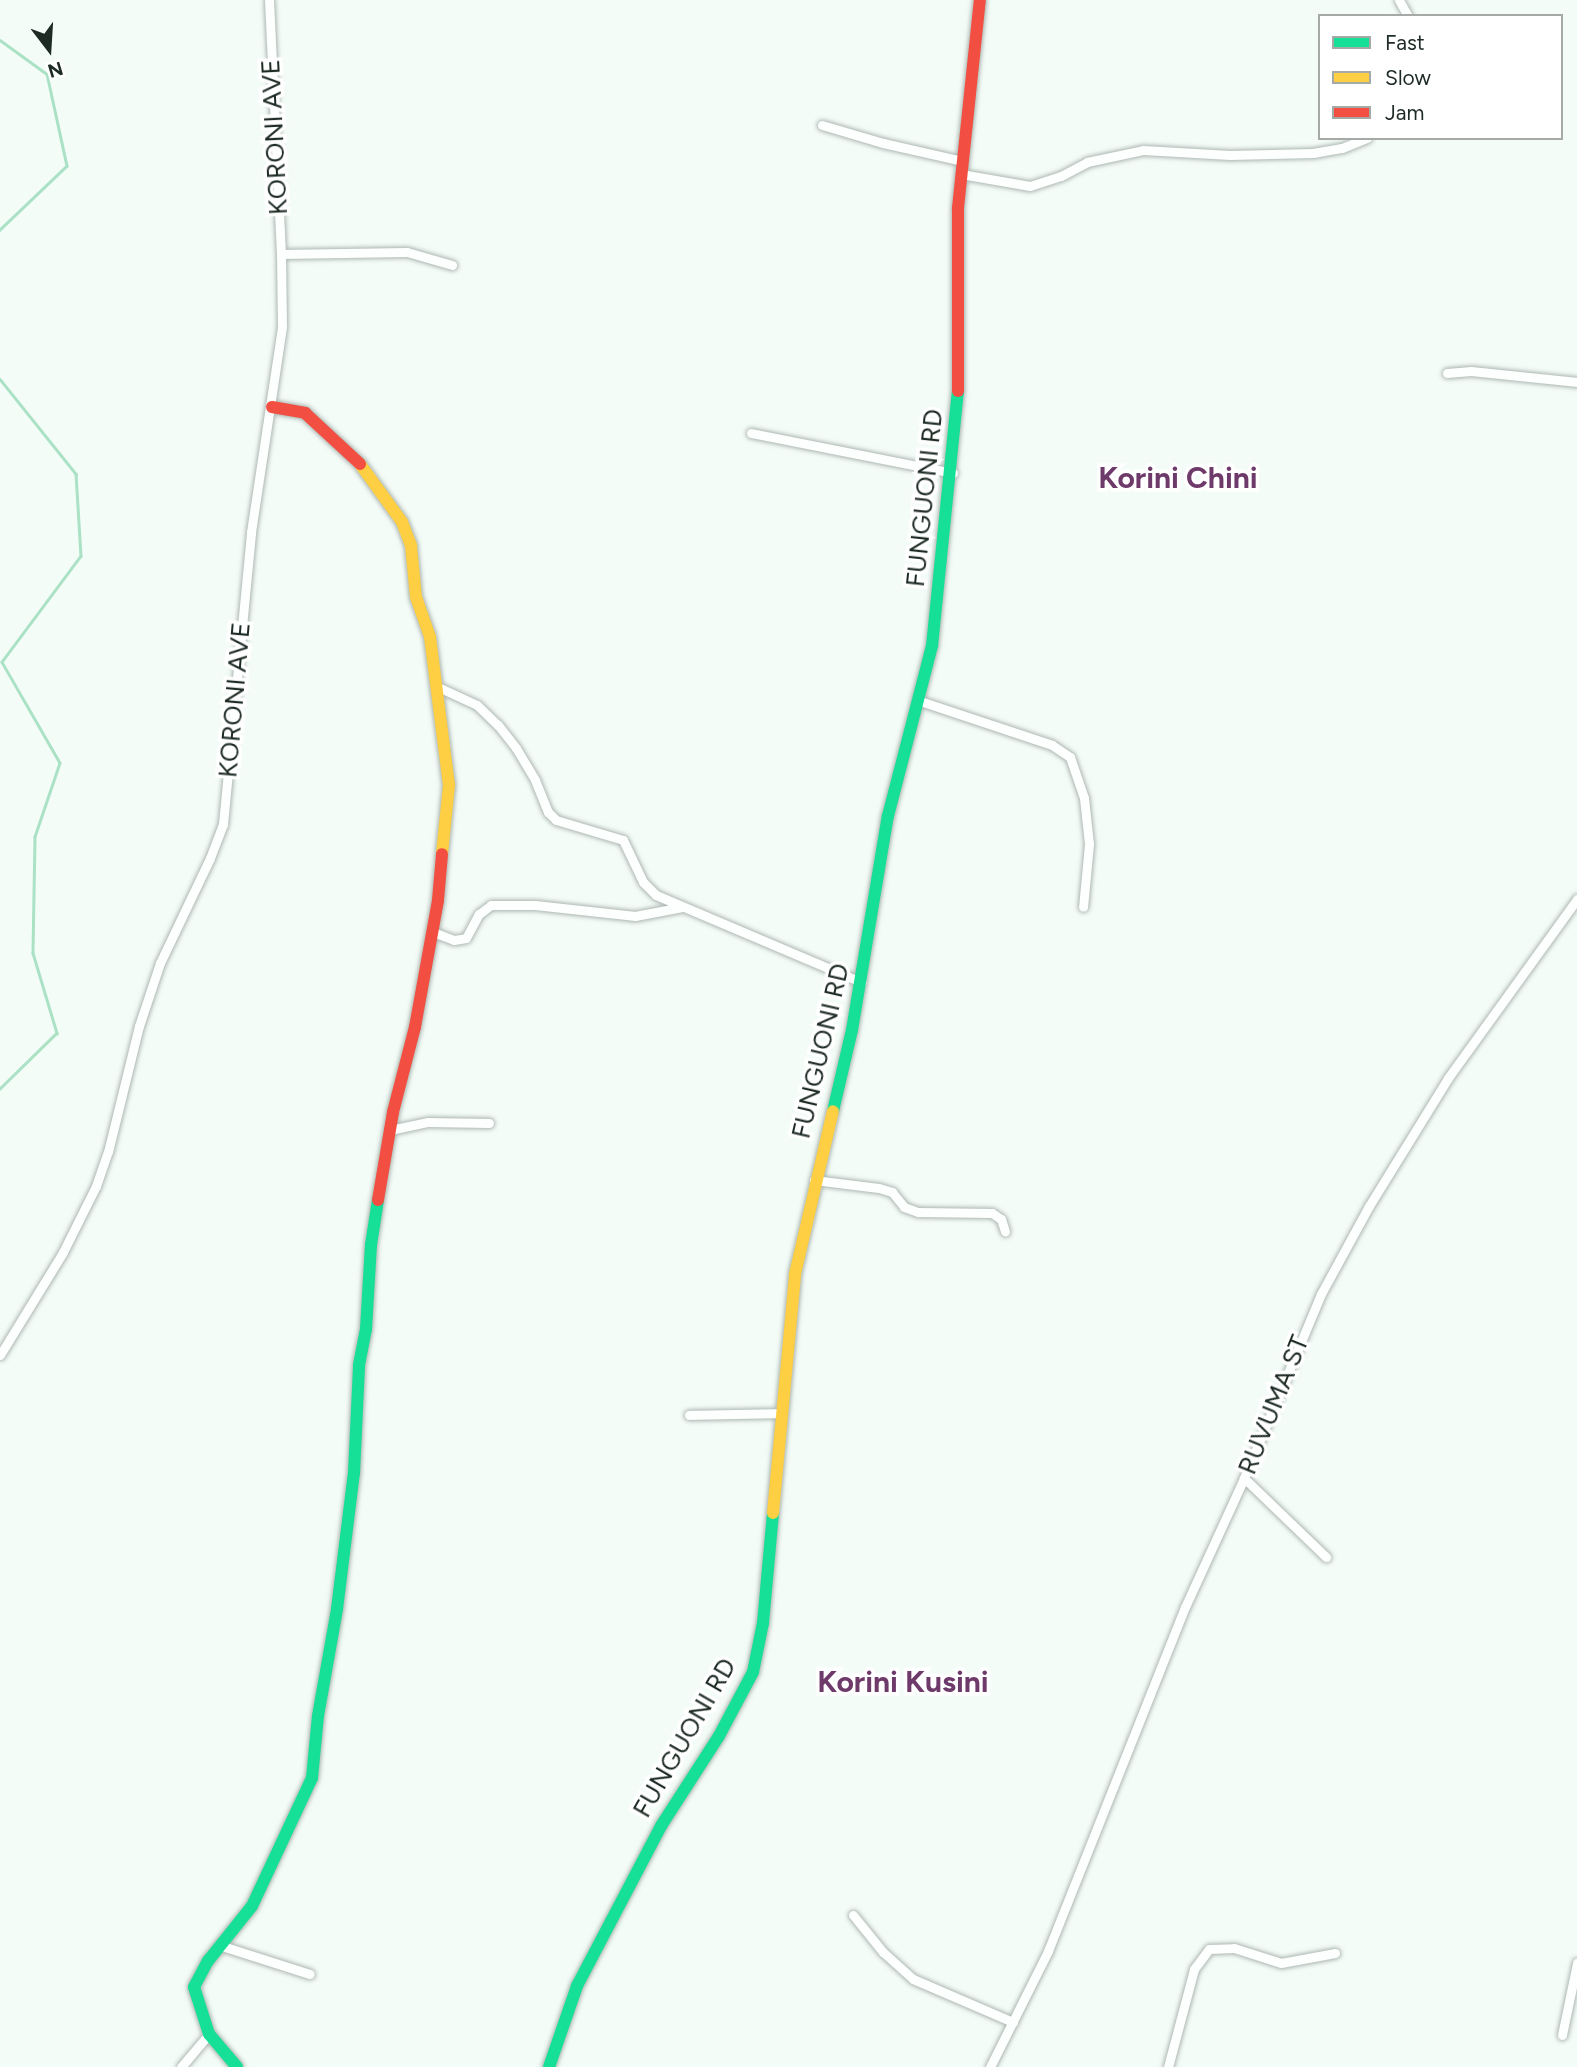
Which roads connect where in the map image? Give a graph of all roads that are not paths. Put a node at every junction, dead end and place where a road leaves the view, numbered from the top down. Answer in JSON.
{"nodes":[{"id":1,"x":269,"y":0,"type":"edge"},
{"id":2,"x":980,"y":0,"type":"edge"},
{"id":3,"x":822,"y":125,"type":"dead end"},
{"id":4,"x":1362,"y":140,"type":"edge"},
{"id":5,"x":961,"y":167,"type":"junction"},
{"id":6,"x":281,"y":254,"type":"junction"},
{"id":7,"x":452,"y":265,"type":"dead end"},
{"id":8,"x":1447,"y":373,"type":"dead end"},
{"id":9,"x":1577,"y":382,"type":"edge"},
{"id":10,"x":272,"y":407,"type":"junction"},
{"id":11,"x":751,"y":433,"type":"dead end"},
{"id":12,"x":953,"y":473,"type":"junction"},
{"id":13,"x":438,"y":687,"type":"junction"},
{"id":14,"x":920,"y":701,"type":"junction"},
{"id":15,"x":1577,"y":899,"type":"edge"},
{"id":16,"x":684,"y":907,"type":"junction"},
{"id":17,"x":1083,"y":907,"type":"dead end"},
{"id":18,"x":433,"y":932,"type":"junction"},
{"id":19,"x":861,"y":982,"type":"junction"},
{"id":20,"x":489,"y":1124,"type":"dead end"},
{"id":21,"x":390,"y":1130,"type":"junction"},
{"id":22,"x":814,"y":1180,"type":"junction"},
{"id":23,"x":1005,"y":1231,"type":"dead end"},
{"id":24,"x":0,"y":1355,"type":"edge"},
{"id":25,"x":780,"y":1413,"type":"junction"},
{"id":26,"x":689,"y":1415,"type":"dead end"},
{"id":27,"x":1244,"y":1478,"type":"junction"},
{"id":28,"x":1326,"y":1557,"type":"dead end"},
{"id":29,"x":853,"y":1915,"type":"dead end"},
{"id":30,"x":222,"y":1945,"type":"junction"},
{"id":31,"x":1335,"y":1953,"type":"dead end"},
{"id":32,"x":1577,"y":1963,"type":"edge"},
{"id":33,"x":310,"y":1974,"type":"dead end"},
{"id":34,"x":1013,"y":2022,"type":"junction"},
{"id":35,"x":208,"y":2034,"type":"junction"},
{"id":36,"x":1562,"y":2035,"type":"dead end"},
{"id":37,"x":181,"y":2067,"type":"edge"},
{"id":38,"x":237,"y":2067,"type":"edge"},
{"id":39,"x":549,"y":2067,"type":"edge"},
{"id":40,"x":989,"y":2067,"type":"edge"},
{"id":41,"x":1168,"y":2067,"type":"edge"}],
"edges":[{"from":1,"to":6,"type":"street","name":"KORONI AVE"},
{"from":2,"to":5,"type":"street","name":"FUNGUONI RD"},
{"from":3,"to":5,"type":"street"},
{"from":4,"to":5,"type":"street"},
{"from":5,"to":12,"type":"street","name":"FUNGUONI RD"},
{"from":6,"to":7,"type":"street"},
{"from":6,"to":10,"type":"street","name":"KORONI AVE"},
{"from":8,"to":9,"type":"street"},
{"from":10,"to":13,"type":"street"},
{"from":10,"to":24,"type":"street","name":"KORONI AVE"},
{"from":11,"to":12,"type":"street"},
{"from":12,"to":14,"type":"street","name":"FUNGUONI RD"},
{"from":13,"to":16,"type":"street"},
{"from":13,"to":18,"type":"street"},
{"from":14,"to":17,"type":"street"},
{"from":14,"to":19,"type":"street","name":"FUNGUONI RD"},
{"from":15,"to":27,"type":"street","name":"RUVUMA ST"},
{"from":16,"to":18,"type":"street"},
{"from":16,"to":19,"type":"street"},
{"from":18,"to":21,"type":"street"},
{"from":19,"to":22,"type":"street","name":"FUNGUONI RD"},
{"from":20,"to":21,"type":"street"},
{"from":21,"to":30,"type":"street"},
{"from":22,"to":23,"type":"street"},
{"from":22,"to":25,"type":"street","name":"FUNGUONI RD"},
{"from":25,"to":26,"type":"street"},
{"from":25,"to":39,"type":"street","name":"FUNGUONI RD"},
{"from":27,"to":28,"type":"street"},
{"from":27,"to":34,"type":"street","name":"RUVUMA ST"},
{"from":29,"to":34,"type":"street"},
{"from":30,"to":33,"type":"street"},
{"from":30,"to":35,"type":"street"},
{"from":31,"to":41,"type":"street"},
{"from":32,"to":36,"type":"street"},
{"from":34,"to":40,"type":"street","name":"RUVUMA ST"},
{"from":35,"to":37,"type":"street"},
{"from":35,"to":38,"type":"street"}]}
